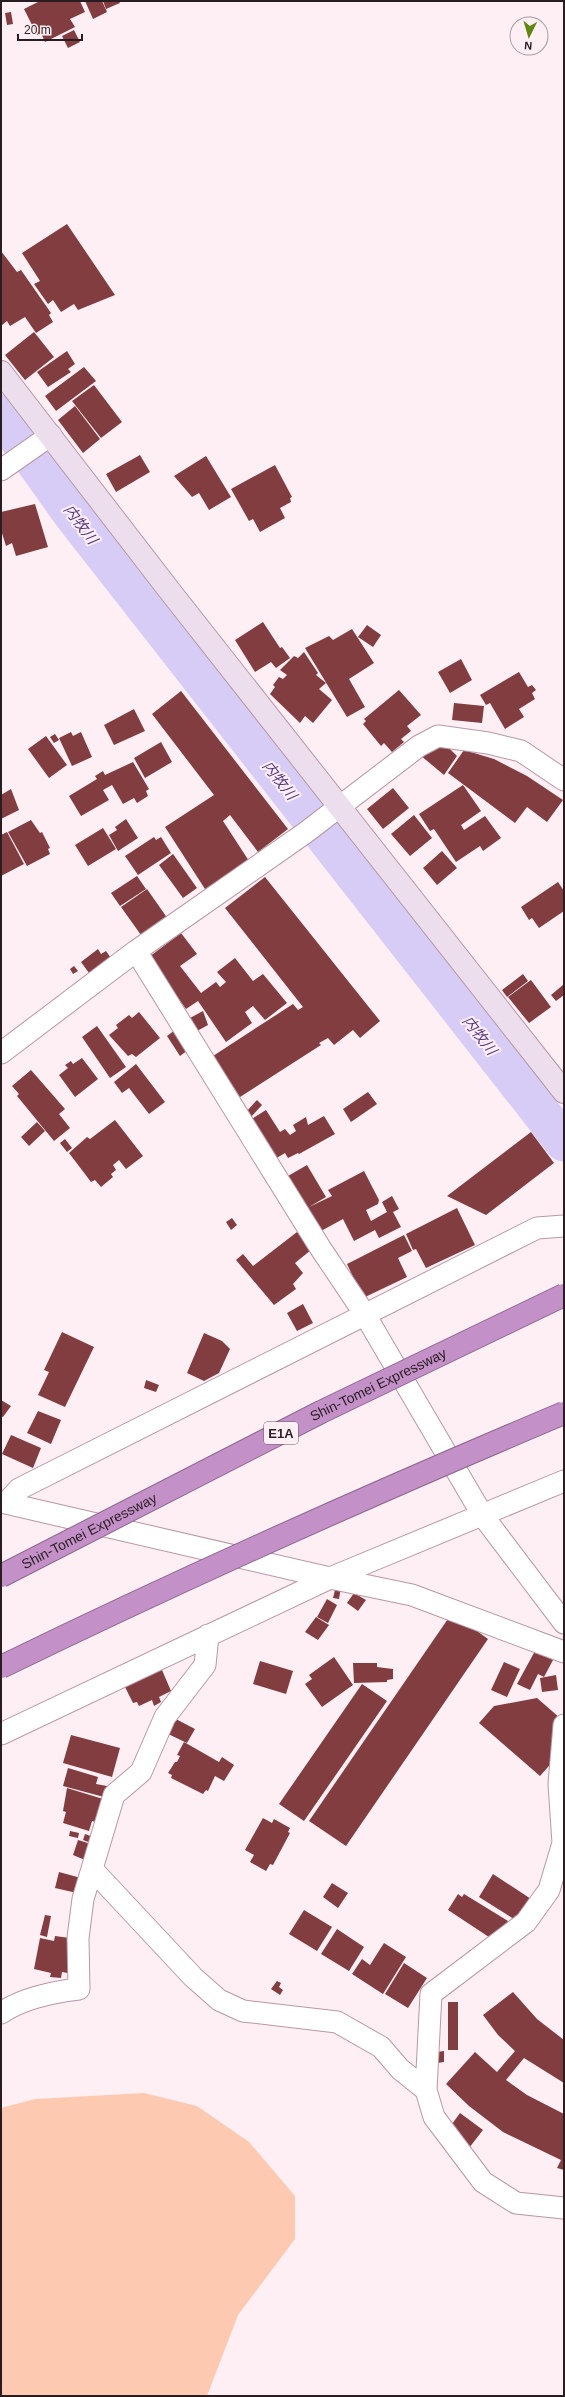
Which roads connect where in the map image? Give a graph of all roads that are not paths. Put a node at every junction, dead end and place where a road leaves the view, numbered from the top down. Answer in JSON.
{"nodes":[{"id":1,"x":1,"y":372,"type":"edge"},
{"id":2,"x":44,"y":439,"type":"junction"},
{"id":3,"x":6,"y":467,"type":"edge"},
{"id":4,"x":564,"y":780,"type":"edge"},
{"id":5,"x":335,"y":810,"type":"junction"},
{"id":6,"x":136,"y":951,"type":"junction"},
{"id":7,"x":1,"y":1053,"type":"edge"},
{"id":8,"x":564,"y":1092,"type":"edge"},
{"id":9,"x":564,"y":1226,"type":"edge"},
{"id":10,"x":564,"y":1295,"type":"edge"},
{"id":11,"x":364,"y":1313,"type":"junction"},
{"id":12,"x":564,"y":1412,"type":"edge"},
{"id":13,"x":564,"y":1481,"type":"edge"},
{"id":14,"x":4,"y":1503,"type":"edge"},
{"id":15,"x":482,"y":1516,"type":"junction"},
{"id":16,"x":1,"y":1576,"type":"edge"},
{"id":17,"x":330,"y":1578,"type":"junction"},
{"id":18,"x":564,"y":1623,"type":"edge"},
{"id":19,"x":208,"y":1635,"type":"junction"},
{"id":20,"x":564,"y":1652,"type":"edge"},
{"id":21,"x":1,"y":1667,"type":"edge"},
{"id":22,"x":564,"y":1726,"type":"edge"},
{"id":23,"x":1,"y":1734,"type":"edge"},
{"id":24,"x":92,"y":1868,"type":"junction"},
{"id":25,"x":1,"y":2013,"type":"edge"},
{"id":26,"x":426,"y":2090,"type":"junction"},
{"id":27,"x":564,"y":2208,"type":"edge"}],
"edges":[{"from":1,"to":2,"type":"street"},
{"from":2,"to":3,"type":"street"},
{"from":2,"to":5,"type":"street"},
{"from":4,"to":5,"type":"street"},
{"from":5,"to":6,"type":"street"},
{"from":5,"to":8,"type":"street"},
{"from":6,"to":7,"type":"street"},
{"from":6,"to":11,"type":"street"},
{"from":9,"to":11,"type":"street"},
{"from":10,"to":16,"type":"highway","name":"Shin-Tomei Expressway","number":"E1A","bridge":true},
{"from":11,"to":14,"type":"street"},
{"from":11,"to":15,"type":"street"},
{"from":12,"to":21,"type":"highway","bridge":true},
{"from":13,"to":15,"type":"street"},
{"from":14,"to":17,"type":"street"},
{"from":15,"to":17,"type":"street"},
{"from":15,"to":18,"type":"street"},
{"from":17,"to":19,"type":"street"},
{"from":17,"to":20,"type":"street"},
{"from":19,"to":23,"type":"street"},
{"from":19,"to":24,"type":"street"},
{"from":22,"to":26,"type":"street"},
{"from":24,"to":25,"type":"street"},
{"from":24,"to":26,"type":"street"},
{"from":26,"to":27,"type":"street"}]}
